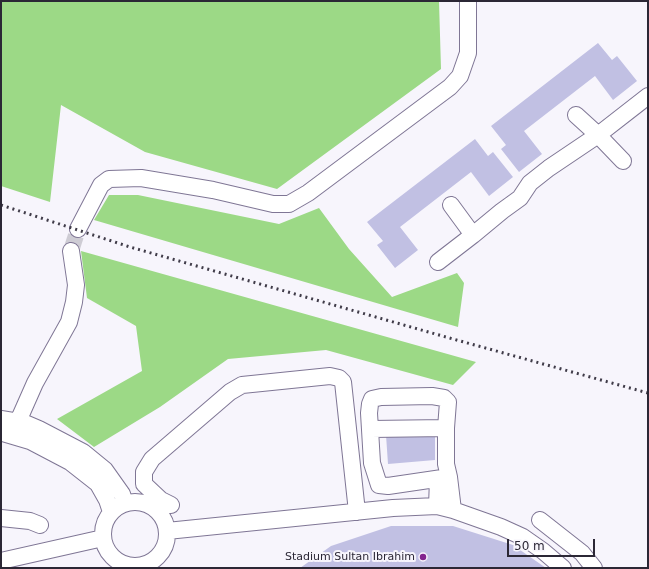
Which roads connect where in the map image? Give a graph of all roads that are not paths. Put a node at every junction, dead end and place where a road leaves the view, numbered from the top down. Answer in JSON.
{"nodes":[{"id":1,"x":468,"y":1,"type":"edge"},
{"id":2,"x":648,"y":96,"type":"edge"},
{"id":3,"x":576,"y":115,"type":"dead end"},
{"id":4,"x":598,"y":135,"type":"junction"},
{"id":5,"x":623,"y":161,"type":"dead end"},
{"id":6,"x":451,"y":205,"type":"dead end"},
{"id":7,"x":78,"y":229,"type":"tunnel mouth"},
{"id":8,"x":473,"y":235,"type":"junction"},
{"id":9,"x":71,"y":251,"type":"tunnel mouth"},
{"id":10,"x":438,"y":262,"type":"dead end"},
{"id":11,"x":1,"y":419,"type":"edge"},
{"id":12,"x":446,"y":428,"type":"junction"},
{"id":13,"x":371,"y":429,"type":"junction"},
{"id":14,"x":10,"y":430,"type":"edge"},
{"id":15,"x":444,"y":478,"type":"junction"},
{"id":16,"x":388,"y":486,"type":"junction"},
{"id":17,"x":125,"y":503,"type":"junction"},
{"id":18,"x":171,"y":505,"type":"dead end"},
{"id":19,"x":437,"y":506,"type":"junction"},
{"id":20,"x":393,"y":508,"type":"junction"},
{"id":21,"x":453,"y":510,"type":"junction"},
{"id":22,"x":111,"y":512,"type":"junction"},
{"id":23,"x":357,"y":512,"type":"junction"},
{"id":24,"x":1,"y":518,"type":"edge"},
{"id":25,"x":540,"y":520,"type":"dead end"},
{"id":26,"x":40,"y":525,"type":"dead end"},
{"id":27,"x":166,"y":531,"type":"junction"},
{"id":28,"x":557,"y":533,"type":"junction"},
{"id":29,"x":103,"y":538,"type":"junction"},
{"id":30,"x":543,"y":552,"type":"junction"},
{"id":31,"x":1,"y":562,"type":"edge"},
{"id":32,"x":141,"y":566,"type":"edge"},
{"id":33,"x":563,"y":568,"type":"edge"},
{"id":34,"x":594,"y":568,"type":"edge"}],
"edges":[{"from":1,"to":7,"type":"street"},
{"from":2,"to":4,"type":"street"},
{"from":3,"to":4,"type":"street"},
{"from":4,"to":5,"type":"street"},
{"from":4,"to":8,"type":"street"},
{"from":6,"to":8,"type":"street"},
{"from":8,"to":10,"type":"street"},
{"from":9,"to":14,"type":"street"},
{"from":11,"to":14,"type":"street"},
{"from":12,"to":13,"type":"street"},
{"from":12,"to":13,"type":"street"},
{"from":12,"to":15,"type":"street"},
{"from":13,"to":16,"type":"street"},
{"from":14,"to":17,"type":"street"},
{"from":14,"to":22,"type":"street"},
{"from":15,"to":16,"type":"street"},
{"from":15,"to":19,"type":"street"},
{"from":15,"to":21,"type":"street"},
{"from":16,"to":20,"type":"street"},
{"from":17,"to":22,"type":"street"},
{"from":17,"to":27,"type":"street"},
{"from":18,"to":23,"type":"street"},
{"from":19,"to":20,"type":"street"},
{"from":19,"to":21,"type":"street"},
{"from":20,"to":23,"type":"street"},
{"from":21,"to":30,"type":"street"},
{"from":22,"to":29,"type":"street"},
{"from":23,"to":27,"type":"street"},
{"from":24,"to":26,"type":"street"},
{"from":25,"to":28,"type":"street"},
{"from":27,"to":32,"type":"street"},
{"from":28,"to":30,"type":"street"},
{"from":28,"to":34,"type":"street"},
{"from":29,"to":31,"type":"street"},
{"from":29,"to":32,"type":"street"},
{"from":30,"to":33,"type":"street"}]}
